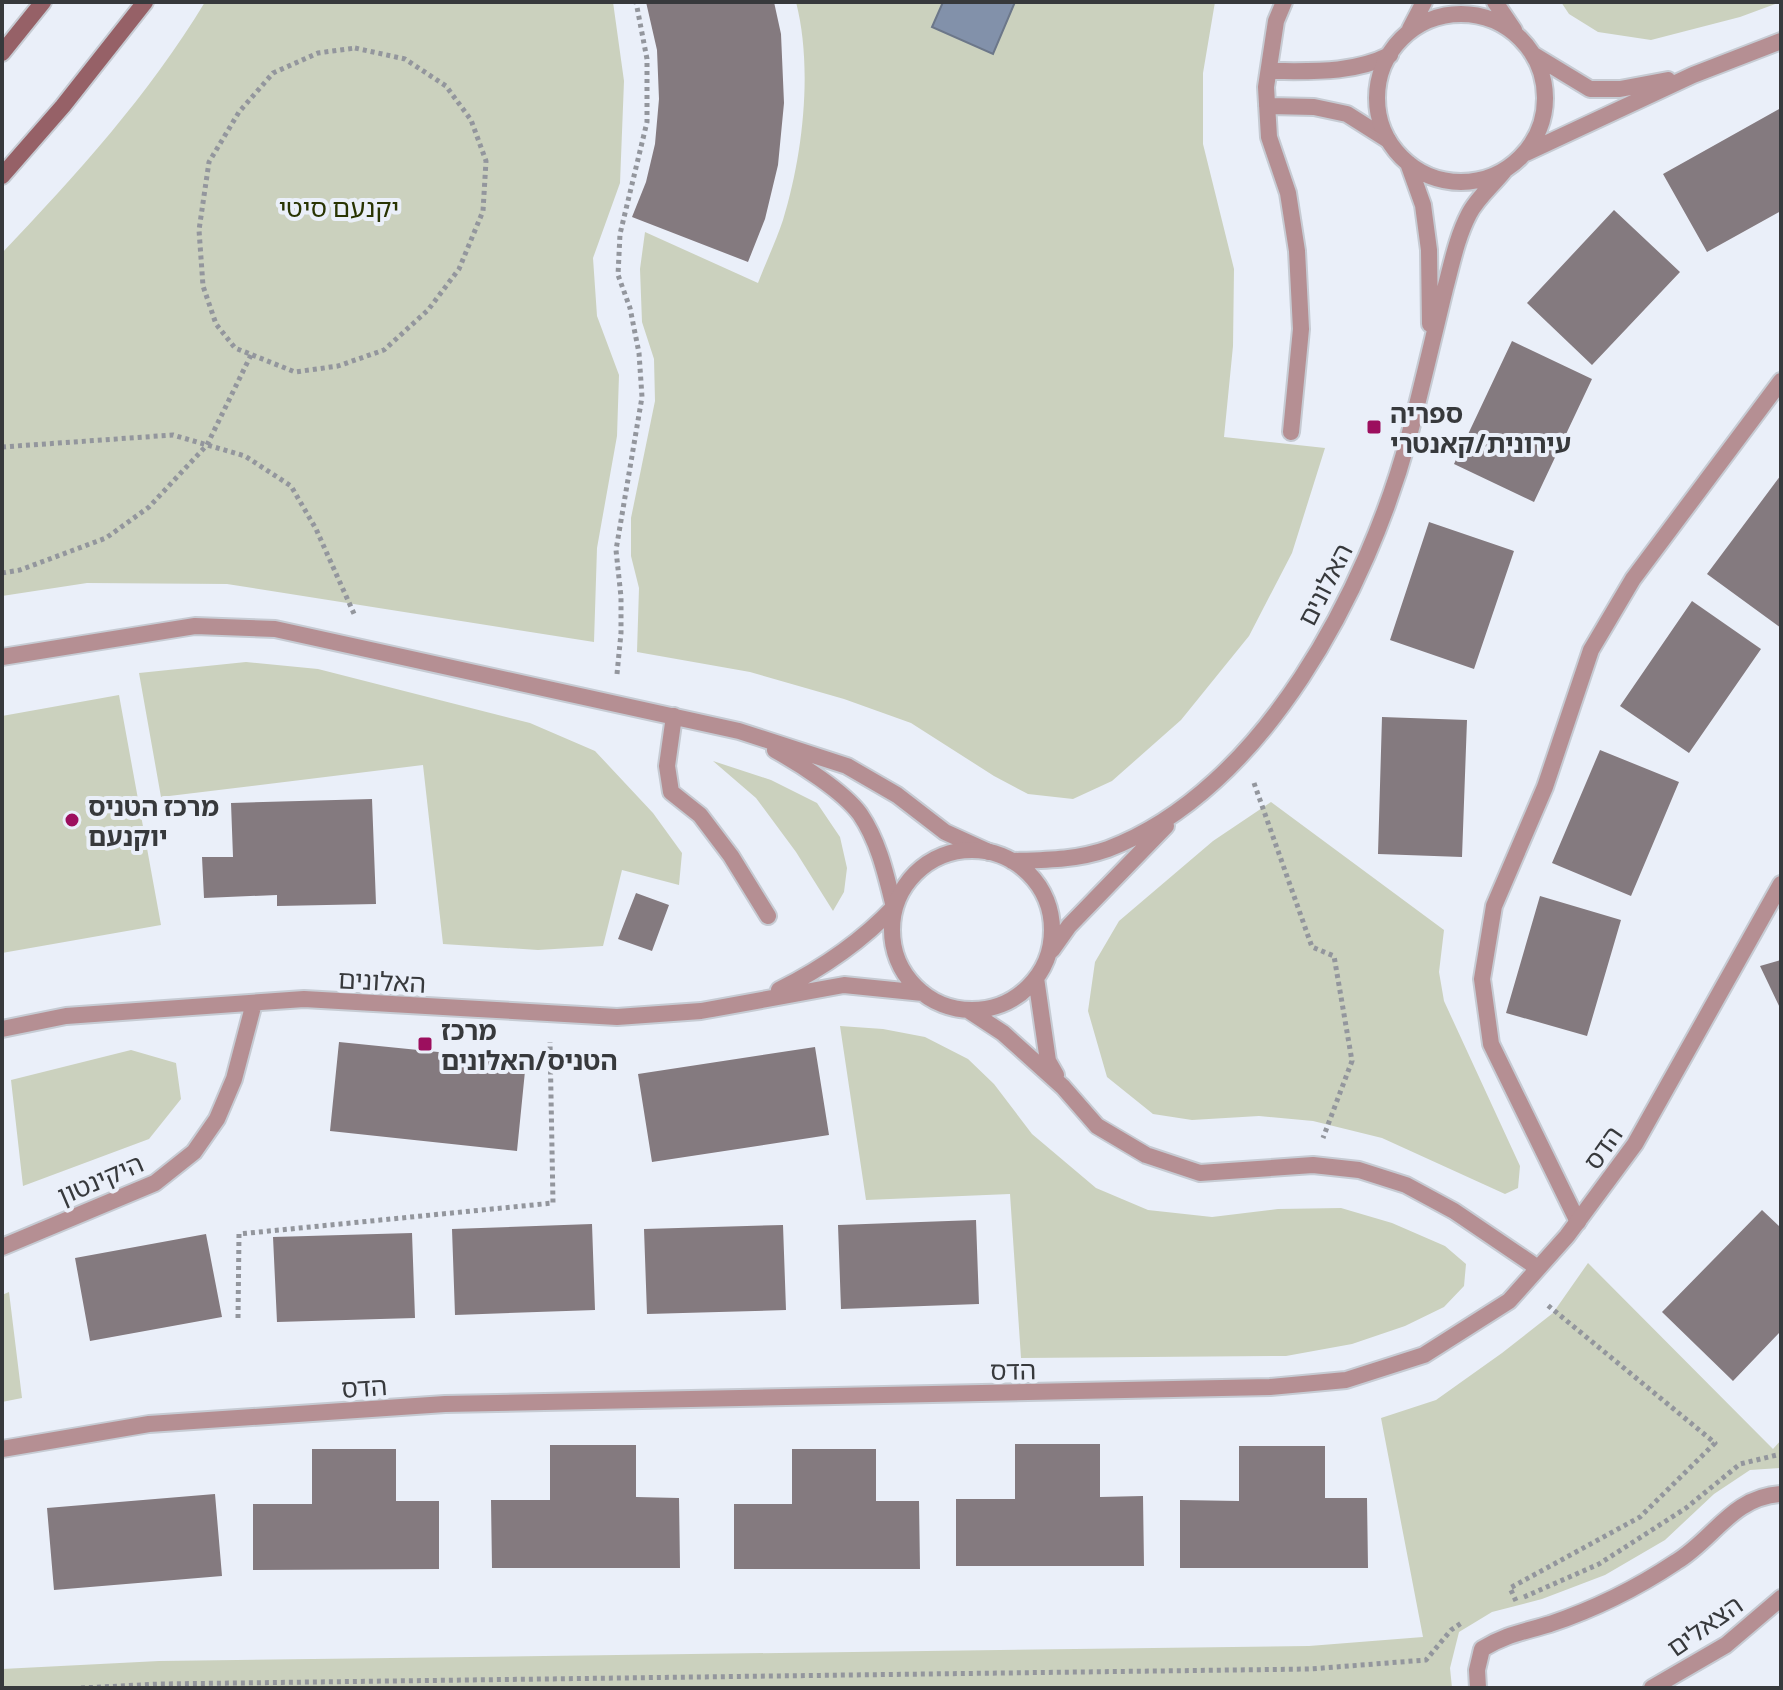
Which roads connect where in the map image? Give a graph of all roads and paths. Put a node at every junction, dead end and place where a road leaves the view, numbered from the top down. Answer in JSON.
{"nodes":[{"id":1,"x":43,"y":2,"type":"edge"},
{"id":2,"x":145,"y":2,"type":"edge"},
{"id":3,"x":636,"y":2,"type":"edge"},
{"id":4,"x":1284,"y":2,"type":"edge"},
{"id":5,"x":1424,"y":2,"type":"edge"},
{"id":6,"x":1495,"y":2,"type":"edge"},
{"id":7,"x":1407,"y":34,"type":"junction"},
{"id":8,"x":1517,"y":34,"type":"junction"},
{"id":9,"x":1781,"y":41,"type":"edge"},
{"id":10,"x":2,"y":53,"type":"edge"},
{"id":11,"x":1390,"y":55,"type":"junction"},
{"id":12,"x":1534,"y":55,"type":"junction"},
{"id":13,"x":1269,"y":71,"type":"junction"},
{"id":14,"x":1693,"y":75,"type":"junction"},
{"id":15,"x":1267,"y":106,"type":"junction"},
{"id":16,"x":1388,"y":140,"type":"junction"},
{"id":17,"x":1526,"y":153,"type":"junction"},
{"id":18,"x":1408,"y":163,"type":"junction"},
{"id":19,"x":1504,"y":171,"type":"junction"},
{"id":20,"x":2,"y":176,"type":"edge"},
{"id":21,"x":1430,"y":345,"type":"junction"},
{"id":22,"x":251,"y":355,"type":"junction"},
{"id":23,"x":1781,"y":381,"type":"edge"},
{"id":24,"x":1291,"y":432,"type":"dead end"},
{"id":25,"x":207,"y":445,"type":"junction"},
{"id":26,"x":2,"y":447,"type":"edge"},
{"id":27,"x":2,"y":573,"type":"edge"},
{"id":28,"x":370,"y":650,"type":"junction"},
{"id":29,"x":2,"y":657,"type":"edge"},
{"id":30,"x":614,"y":703,"type":"junction"},
{"id":31,"x":674,"y":716,"type":"junction"},
{"id":32,"x":739,"y":731,"type":"junction"},
{"id":33,"x":1243,"y":754,"type":"junction"},
{"id":34,"x":1188,"y":804,"type":"junction"},
{"id":35,"x":989,"y":852,"type":"junction"},
{"id":36,"x":1012,"y":861,"type":"junction"},
{"id":37,"x":1781,"y":884,"type":"edge"},
{"id":38,"x":894,"y":907,"type":"junction"},
{"id":39,"x":768,"y":916,"type":"dead end"},
{"id":40,"x":1048,"y":954,"type":"junction"},
{"id":41,"x":1036,"y":978,"type":"junction"},
{"id":42,"x":923,"y":993,"type":"junction"},
{"id":43,"x":760,"y":999,"type":"junction"},
{"id":44,"x":254,"y":1003,"type":"junction"},
{"id":45,"x":968,"y":1010,"type":"junction"},
{"id":46,"x":549,"y":1013,"type":"junction"},
{"id":47,"x":2,"y":1029,"type":"edge"},
{"id":48,"x":1063,"y":1087,"type":"junction"},
{"id":49,"x":1313,"y":1165,"type":"junction"},
{"id":50,"x":1578,"y":1222,"type":"junction"},
{"id":51,"x":2,"y":1247,"type":"edge"},
{"id":52,"x":1538,"y":1268,"type":"junction"},
{"id":53,"x":1523,"y":1285,"type":"junction"},
{"id":54,"x":238,"y":1318,"type":"dead end"},
{"id":55,"x":2,"y":1449,"type":"edge"},
{"id":56,"x":1781,"y":1454,"type":"edge"},
{"id":57,"x":1781,"y":1494,"type":"edge"},
{"id":58,"x":1781,"y":1598,"type":"edge"},
{"id":59,"x":1516,"y":1601,"type":"junction"},
{"id":60,"x":1502,"y":1606,"type":"dead end"},
{"id":61,"x":1473,"y":1617,"type":"dead end"},
{"id":62,"x":81,"y":1688,"type":"edge"},
{"id":63,"x":1478,"y":1688,"type":"edge"},
{"id":64,"x":1652,"y":1688,"type":"edge"}],
"edges":[{"from":1,"to":10,"type":"main road"},
{"from":2,"to":20,"type":"main road"},
{"from":3,"to":30,"type":"path"},
{"from":4,"to":13,"type":"street"},
{"from":5,"to":7,"type":"street"},
{"from":6,"to":8,"type":"street"},
{"from":7,"to":8,"type":"street"},
{"from":7,"to":11,"type":"street"},
{"from":8,"to":12,"type":"street"},
{"from":9,"to":14,"type":"street"},
{"from":11,"to":13,"type":"street"},
{"from":11,"to":16,"type":"street"},
{"from":12,"to":14,"type":"street"},
{"from":12,"to":17,"type":"street"},
{"from":13,"to":15,"type":"street"},
{"from":14,"to":17,"type":"street"},
{"from":15,"to":16,"type":"street"},
{"from":15,"to":24,"type":"street"},
{"from":16,"to":18,"type":"street"},
{"from":17,"to":19,"type":"street"},
{"from":18,"to":19,"type":"street"},
{"from":18,"to":21,"type":"street","name":"האלונים"},
{"from":19,"to":21,"type":"street","name":"האלונים"},
{"from":21,"to":33,"type":"street","name":"האלונים"},
{"from":22,"to":22,"type":"path"},
{"from":22,"to":25,"type":"path"},
{"from":23,"to":50,"type":"street"},
{"from":25,"to":26,"type":"path"},
{"from":25,"to":27,"type":"path"},
{"from":25,"to":28,"type":"path"},
{"from":28,"to":29,"type":"street"},
{"from":28,"to":30,"type":"street"},
{"from":30,"to":31,"type":"street"},
{"from":31,"to":32,"type":"street"},
{"from":31,"to":39,"type":"street"},
{"from":32,"to":35,"type":"street"},
{"from":32,"to":38,"type":"street"},
{"from":33,"to":34,"type":"street","name":"האלונים"},
{"from":33,"to":49,"type":"path"},
{"from":34,"to":36,"type":"street","name":"האלונים"},
{"from":34,"to":40,"type":"street","name":"האלונים"},
{"from":35,"to":36,"type":"street"},
{"from":35,"to":38,"type":"street"},
{"from":36,"to":40,"type":"street"},
{"from":37,"to":50,"type":"street","name":"הדס"},
{"from":38,"to":42,"type":"street"},
{"from":38,"to":43,"type":"street","name":"האלונים"},
{"from":40,"to":41,"type":"street"},
{"from":41,"to":45,"type":"street"},
{"from":41,"to":48,"type":"street"},
{"from":42,"to":43,"type":"street","name":"האלונים"},
{"from":42,"to":45,"type":"street"},
{"from":43,"to":46,"type":"street","name":"האלונים"},
{"from":44,"to":46,"type":"street","name":"האלונים"},
{"from":44,"to":47,"type":"street","name":"האלונים"},
{"from":44,"to":51,"type":"street","name":"היקינטון"},
{"from":45,"to":48,"type":"street"},
{"from":46,"to":54,"type":"path"},
{"from":48,"to":49,"type":"street"},
{"from":49,"to":52,"type":"street"},
{"from":50,"to":52,"type":"street","name":"הדס"},
{"from":52,"to":53,"type":"street","name":"הדס"},
{"from":53,"to":55,"type":"street","name":"הדס"},
{"from":53,"to":59,"type":"path"},
{"from":56,"to":59,"type":"path"},
{"from":57,"to":63,"type":"street"},
{"from":58,"to":64,"type":"street","name":"הצאלים"},
{"from":59,"to":60,"type":"path"},
{"from":61,"to":62,"type":"path"}]}
